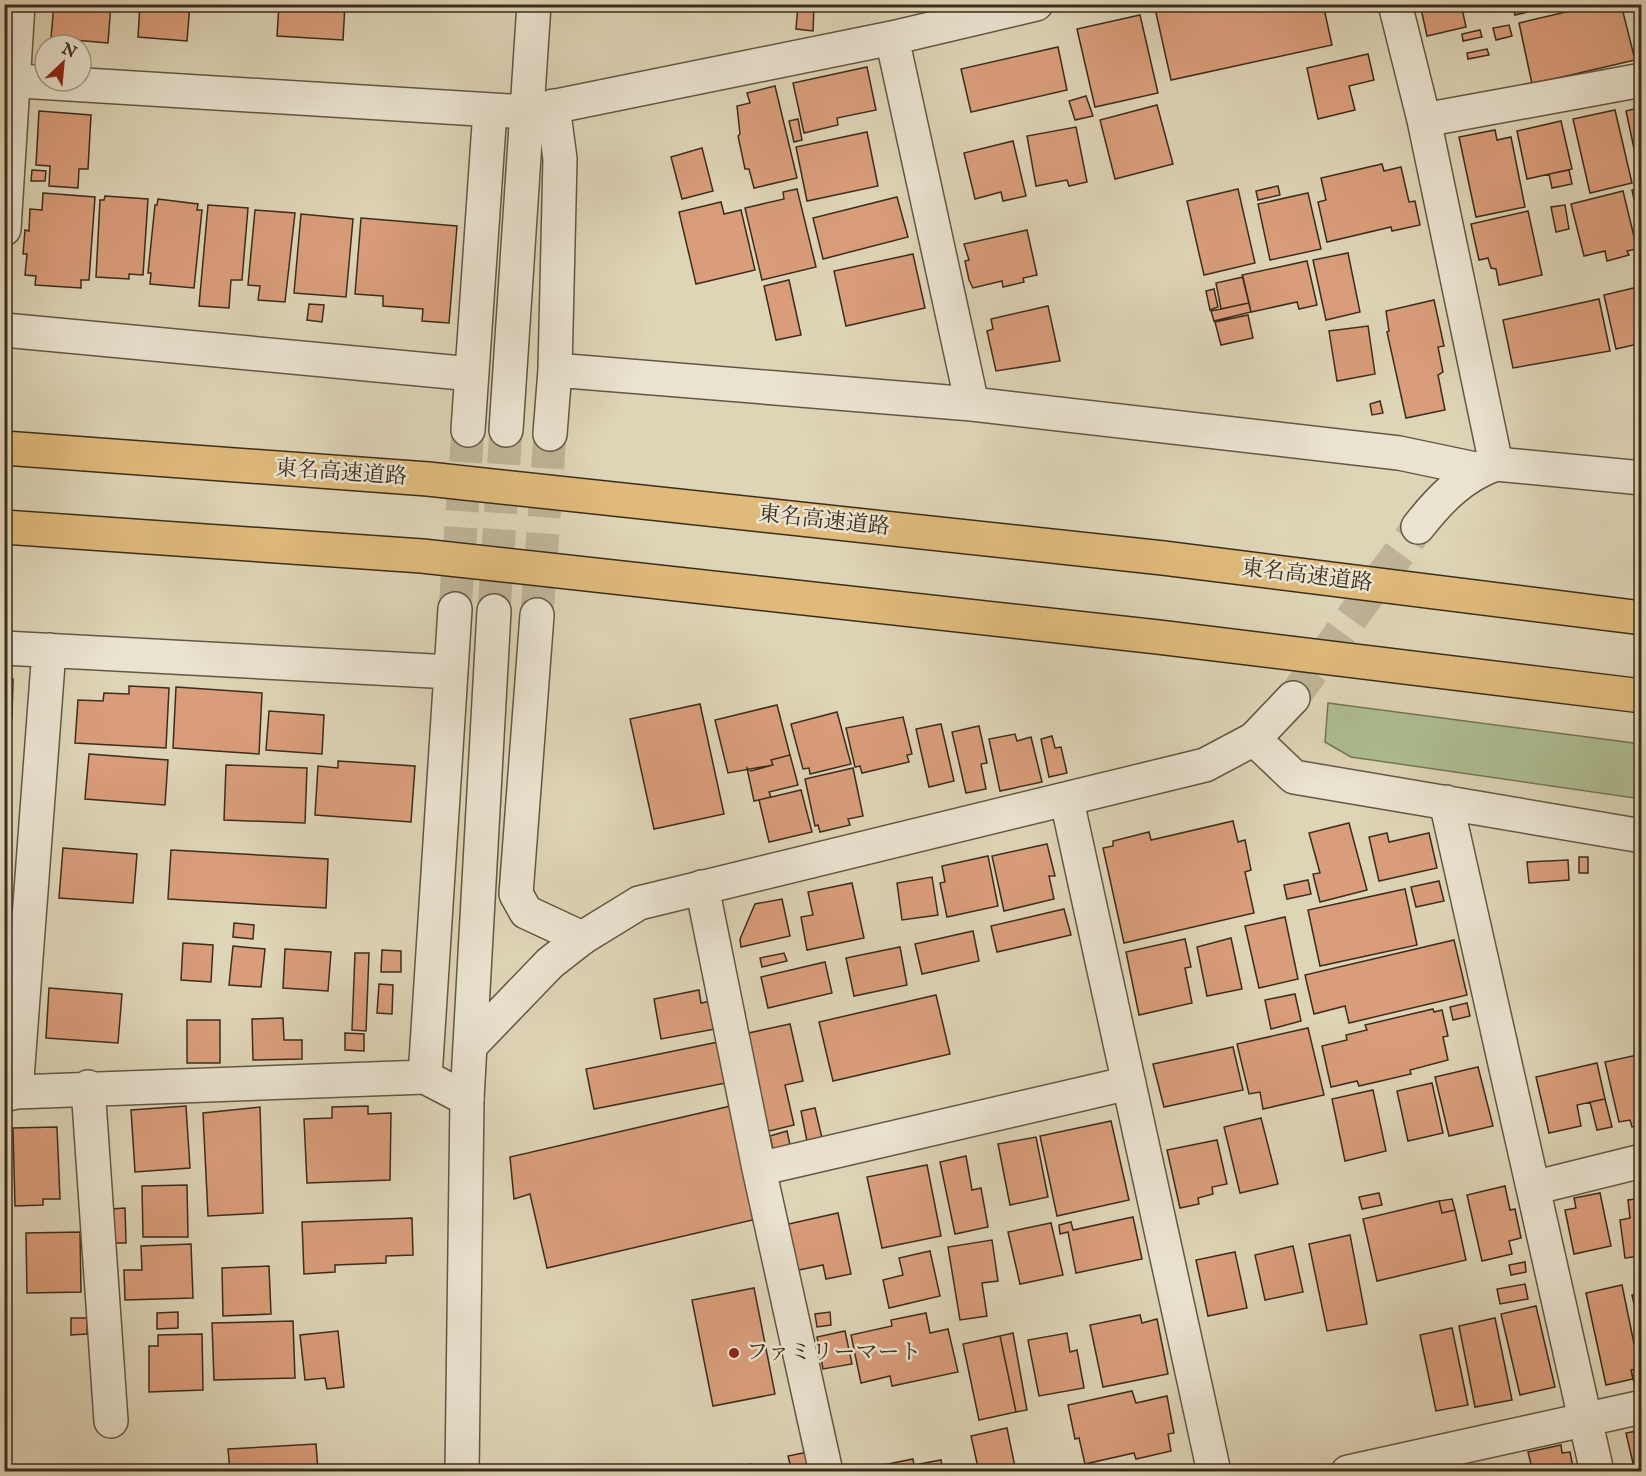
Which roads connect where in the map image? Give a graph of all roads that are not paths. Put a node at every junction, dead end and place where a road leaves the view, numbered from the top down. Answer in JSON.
{"nodes":[{"id":1,"x":18,"y":4,"type":"edge"},
{"id":2,"x":534,"y":4,"type":"edge"},
{"id":3,"x":1036,"y":4,"type":"edge"},
{"id":4,"x":1395,"y":4,"type":"edge"},
{"id":5,"x":892,"y":38,"type":"junction"},
{"id":6,"x":9,"y":80,"type":"edge"},
{"id":7,"x":1641,"y":80,"type":"edge"},
{"id":8,"x":540,"y":109,"type":"junction"},
{"id":9,"x":490,"y":110,"type":"junction"},
{"id":10,"x":1424,"y":120,"type":"junction"},
{"id":11,"x":4,"y":229,"type":"edge"},
{"id":12,"x":4,"y":330,"type":"edge"},
{"id":13,"x":555,"y":370,"type":"junction"},
{"id":14,"x":472,"y":374,"type":"junction"},
{"id":15,"x":972,"y":404,"type":"junction"},
{"id":16,"x":468,"y":430,"type":"tunnel mouth"},
{"id":17,"x":506,"y":430,"type":"tunnel mouth"},
{"id":18,"x":550,"y":434,"type":"tunnel mouth"},
{"id":19,"x":4,"y":448,"type":"edge"},
{"id":20,"x":1488,"y":467,"type":"junction"},
{"id":21,"x":1641,"y":478,"type":"edge"},
{"id":22,"x":1418,"y":526,"type":"tunnel mouth"},
{"id":23,"x":4,"y":527,"type":"edge"},
{"id":24,"x":455,"y":609,"type":"tunnel mouth"},
{"id":25,"x":494,"y":612,"type":"tunnel mouth"},
{"id":26,"x":537,"y":615,"type":"tunnel mouth"},
{"id":27,"x":1641,"y":618,"type":"edge"},
{"id":28,"x":4,"y":648,"type":"edge"},
{"id":29,"x":49,"y":650,"type":"junction"},
{"id":30,"x":451,"y":672,"type":"junction"},
{"id":31,"x":1641,"y":696,"type":"edge"},
{"id":32,"x":1293,"y":698,"type":"tunnel mouth"},
{"id":33,"x":1254,"y":739,"type":"junction"},
{"id":34,"x":1067,"y":801,"type":"junction"},
{"id":35,"x":1446,"y":802,"type":"junction"},
{"id":36,"x":1641,"y":836,"type":"edge"},
{"id":37,"x":702,"y":887,"type":"junction"},
{"id":38,"x":582,"y":938,"type":"junction"},
{"id":39,"x":470,"y":1046,"type":"junction"},
{"id":40,"x":425,"y":1077,"type":"junction"},
{"id":41,"x":1129,"y":1083,"type":"junction"},
{"id":42,"x":88,"y":1087,"type":"junction"},
{"id":43,"x":10,"y":1093,"type":"edge"},
{"id":44,"x":467,"y":1099,"type":"junction"},
{"id":45,"x":1641,"y":1161,"type":"edge"},
{"id":46,"x":759,"y":1169,"type":"junction"},
{"id":47,"x":1533,"y":1188,"type":"junction"},
{"id":48,"x":1641,"y":1407,"type":"edge"},
{"id":49,"x":1585,"y":1419,"type":"junction"},
{"id":50,"x":111,"y":1421,"type":"dead end"},
{"id":51,"x":462,"y":1472,"type":"edge"},
{"id":52,"x":826,"y":1472,"type":"edge"},
{"id":53,"x":1214,"y":1472,"type":"edge"},
{"id":54,"x":1348,"y":1472,"type":"edge"},
{"id":55,"x":1597,"y":1472,"type":"edge"}],
"edges":[{"from":1,"to":6,"type":"street"},
{"from":2,"to":8,"type":"street"},
{"from":3,"to":5,"type":"street"},
{"from":4,"to":10,"type":"street"},
{"from":5,"to":8,"type":"street"},
{"from":5,"to":15,"type":"street"},
{"from":6,"to":9,"type":"street"},
{"from":6,"to":11,"type":"street"},
{"from":7,"to":10,"type":"street"},
{"from":8,"to":9,"type":"street"},
{"from":8,"to":13,"type":"street"},
{"from":8,"to":17,"type":"street"},
{"from":9,"to":14,"type":"street"},
{"from":10,"to":20,"type":"street"},
{"from":12,"to":14,"type":"street"},
{"from":13,"to":15,"type":"street"},
{"from":13,"to":18,"type":"street"},
{"from":14,"to":16,"type":"street"},
{"from":15,"to":20,"type":"street"},
{"from":19,"to":27,"type":"highway","name":"東名高速道路"},
{"from":20,"to":21,"type":"street"},
{"from":20,"to":22,"type":"street"},
{"from":23,"to":31,"type":"highway"},
{"from":24,"to":30,"type":"street"},
{"from":25,"to":39,"type":"street"},
{"from":26,"to":38,"type":"street"},
{"from":28,"to":29,"type":"street"},
{"from":29,"to":30,"type":"street"},
{"from":29,"to":43,"type":"street"},
{"from":30,"to":40,"type":"street"},
{"from":32,"to":33,"type":"street"},
{"from":33,"to":34,"type":"street"},
{"from":33,"to":35,"type":"street"},
{"from":34,"to":37,"type":"street"},
{"from":34,"to":41,"type":"street"},
{"from":35,"to":36,"type":"street"},
{"from":35,"to":47,"type":"street"},
{"from":37,"to":38,"type":"street"},
{"from":37,"to":46,"type":"street"},
{"from":38,"to":39,"type":"street"},
{"from":39,"to":44,"type":"street"},
{"from":40,"to":42,"type":"street"},
{"from":40,"to":44,"type":"street"},
{"from":41,"to":46,"type":"street"},
{"from":41,"to":53,"type":"street"},
{"from":42,"to":43,"type":"street"},
{"from":42,"to":50,"type":"street"},
{"from":44,"to":51,"type":"street"},
{"from":45,"to":47,"type":"street"},
{"from":46,"to":52,"type":"street"},
{"from":47,"to":49,"type":"street"},
{"from":48,"to":49,"type":"street"},
{"from":49,"to":54,"type":"street"},
{"from":49,"to":55,"type":"street"}]}
